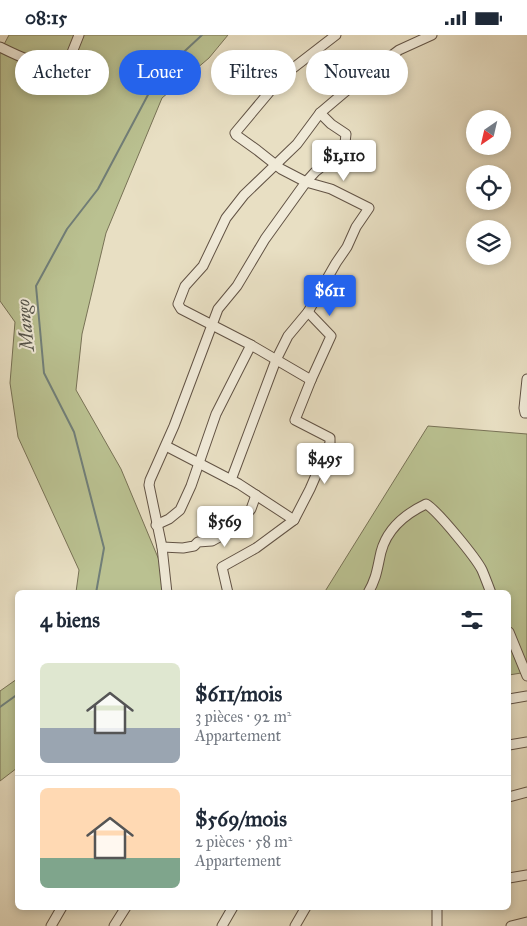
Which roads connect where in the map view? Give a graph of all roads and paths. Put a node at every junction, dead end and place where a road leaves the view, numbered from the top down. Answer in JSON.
{"nodes":[{"id":1,"x":79,"y":35,"type":"edge"},
{"id":2,"x":336,"y":35,"type":"edge"},
{"id":3,"x":430,"y":35,"type":"edge"},
{"id":4,"x":0,"y":47,"type":"edge"},
{"id":5,"x":320,"y":113,"type":"junction"},
{"id":6,"x":275,"y":163,"type":"junction"},
{"id":7,"x":306,"y":182,"type":"junction"},
{"id":8,"x":308,"y":313,"type":"junction"},
{"id":9,"x":212,"y":324,"type":"junction"},
{"id":10,"x":250,"y":345,"type":"junction"},
{"id":11,"x":276,"y":360,"type":"junction"},
{"id":12,"x":527,"y":379,"type":"edge"},
{"id":13,"x":311,"y":380,"type":"junction"},
{"id":14,"x":527,"y":413,"type":"edge"},
{"id":15,"x":166,"y":446,"type":"junction"},
{"id":16,"x":199,"y":463,"type":"junction"},
{"id":17,"x":231,"y":479,"type":"junction"},
{"id":18,"x":256,"y":495,"type":"junction"},
{"id":19,"x":294,"y":520,"type":"junction"},
{"id":20,"x":156,"y":525,"type":"junction"},
{"id":21,"x":162,"y":547,"type":"junction"},
{"id":22,"x":167,"y":590,"type":"edge"},
{"id":23,"x":227,"y":590,"type":"edge"},
{"id":24,"x":370,"y":590,"type":"edge"},
{"id":25,"x":489,"y":590,"type":"edge"},
{"id":26,"x":511,"y":637,"type":"edge"},
{"id":27,"x":527,"y":676,"type":"edge"},
{"id":28,"x":527,"y":696,"type":"edge"},
{"id":29,"x":511,"y":699,"type":"edge"},
{"id":30,"x":527,"y":742,"type":"edge"},
{"id":31,"x":511,"y":745,"type":"edge"},
{"id":32,"x":527,"y":792,"type":"edge"},
{"id":33,"x":511,"y":796,"type":"edge"},
{"id":34,"x":527,"y":875,"type":"edge"},
{"id":35,"x":511,"y":878,"type":"edge"},
{"id":36,"x":61,"y":910,"type":"edge"},
{"id":37,"x":124,"y":910,"type":"edge"},
{"id":38,"x":230,"y":910,"type":"edge"},
{"id":39,"x":304,"y":910,"type":"edge"},
{"id":40,"x":437,"y":910,"type":"edge"},
{"id":41,"x":527,"y":922,"type":"edge"},
{"id":42,"x":54,"y":925,"type":"edge"},
{"id":43,"x":114,"y":926,"type":"edge"},
{"id":44,"x":222,"y":926,"type":"edge"},
{"id":45,"x":295,"y":926,"type":"edge"},
{"id":46,"x":437,"y":926,"type":"edge"},
{"id":47,"x":511,"y":926,"type":"edge"}],
"edges":[{"from":1,"to":4,"type":"street"},
{"from":2,"to":6,"type":"street"},
{"from":3,"to":5,"type":"street"},
{"from":5,"to":6,"type":"street"},
{"from":5,"to":7,"type":"street"},
{"from":6,"to":7,"type":"street"},
{"from":6,"to":9,"type":"street"},
{"from":7,"to":8,"type":"street"},
{"from":7,"to":9,"type":"street"},
{"from":8,"to":11,"type":"street"},
{"from":8,"to":13,"type":"street"},
{"from":9,"to":10,"type":"street"},
{"from":9,"to":15,"type":"street"},
{"from":10,"to":11,"type":"street"},
{"from":10,"to":16,"type":"street"},
{"from":11,"to":13,"type":"street"},
{"from":11,"to":17,"type":"street"},
{"from":12,"to":14,"type":"street"},
{"from":13,"to":19,"type":"street"},
{"from":15,"to":16,"type":"street"},
{"from":15,"to":20,"type":"street"},
{"from":16,"to":17,"type":"street"},
{"from":16,"to":20,"type":"street"},
{"from":17,"to":18,"type":"street"},
{"from":18,"to":19,"type":"street"},
{"from":18,"to":21,"type":"street"},
{"from":19,"to":23,"type":"street"},
{"from":20,"to":21,"type":"street"},
{"from":21,"to":22,"type":"street"},
{"from":24,"to":25,"type":"street"},
{"from":26,"to":27,"type":"street"},
{"from":28,"to":29,"type":"street"},
{"from":30,"to":31,"type":"street"},
{"from":32,"to":33,"type":"street"},
{"from":34,"to":35,"type":"street"},
{"from":36,"to":42,"type":"street"},
{"from":37,"to":43,"type":"street"},
{"from":38,"to":44,"type":"street"},
{"from":39,"to":45,"type":"street"},
{"from":40,"to":46,"type":"street"},
{"from":41,"to":47,"type":"street"}]}
